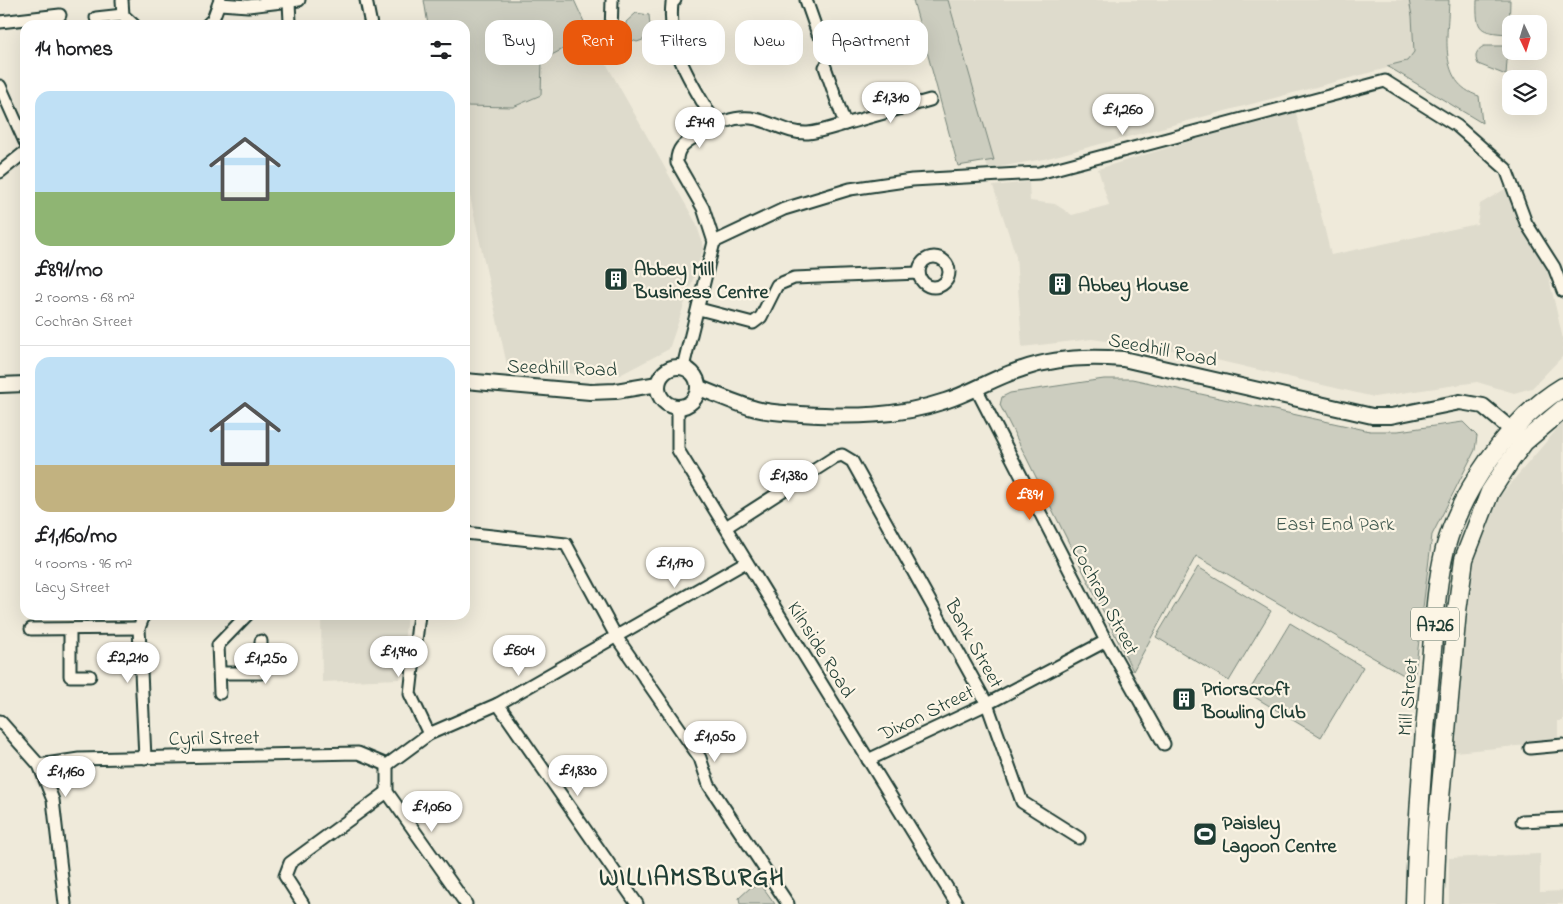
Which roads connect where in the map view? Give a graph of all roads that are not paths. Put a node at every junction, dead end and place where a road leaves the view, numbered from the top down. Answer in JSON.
{"nodes":[{"id":1,"x":122,"y":0,"type":"edge"},
{"id":2,"x":366,"y":0,"type":"edge"},
{"id":3,"x":612,"y":0,"type":"edge"},
{"id":4,"x":806,"y":0,"type":"edge"},
{"id":5,"x":294,"y":1,"type":"edge"},
{"id":6,"x":669,"y":1,"type":"edge"},
{"id":7,"x":220,"y":2,"type":"edge"},
{"id":8,"x":60,"y":15,"type":"dead end"},
{"id":9,"x":123,"y":15,"type":"junction"},
{"id":10,"x":96,"y":18,"type":"dead end"},
{"id":11,"x":40,"y":20,"type":"edge"},
{"id":12,"x":128,"y":20,"type":"edge"},
{"id":13,"x":212,"y":20,"type":"edge"},
{"id":14,"x":290,"y":20,"type":"edge"},
{"id":15,"x":370,"y":20,"type":"edge"},
{"id":16,"x":611,"y":20,"type":"edge"},
{"id":17,"x":813,"y":20,"type":"edge"},
{"id":18,"x":20,"y":21,"type":"edge"},
{"id":19,"x":0,"y":22,"type":"edge"},
{"id":20,"x":825,"y":67,"type":"dead end"},
{"id":21,"x":0,"y":86,"type":"edge"},
{"id":22,"x":930,"y":100,"type":"dead end"},
{"id":23,"x":845,"y":124,"type":"junction"},
{"id":24,"x":716,"y":125,"type":"junction"},
{"id":25,"x":20,"y":131,"type":"edge"},
{"id":26,"x":20,"y":156,"type":"edge"},
{"id":27,"x":0,"y":172,"type":"edge"},
{"id":28,"x":714,"y":242,"type":"junction"},
{"id":29,"x":919,"y":273,"type":"dead end"},
{"id":30,"x":1563,"y":291,"type":"edge"},
{"id":31,"x":699,"y":309,"type":"junction"},
{"id":32,"x":683,"y":367,"type":"junction"},
{"id":33,"x":470,"y":381,"type":"edge"},
{"id":34,"x":20,"y":384,"type":"edge"},
{"id":35,"x":658,"y":384,"type":"junction"},
{"id":36,"x":0,"y":385,"type":"edge"},
{"id":37,"x":1563,"y":387,"type":"edge"},
{"id":38,"x":699,"y":388,"type":"junction"},
{"id":39,"x":977,"y":390,"type":"junction"},
{"id":40,"x":678,"y":408,"type":"junction"},
{"id":41,"x":1563,"y":408,"type":"edge"},
{"id":42,"x":1512,"y":429,"type":"junction"},
{"id":43,"x":1524,"y":442,"type":"junction"},
{"id":44,"x":726,"y":527,"type":"junction"},
{"id":45,"x":470,"y":534,"type":"edge"},
{"id":46,"x":746,"y":562,"type":"junction"},
{"id":47,"x":142,"y":620,"type":"edge"},
{"id":48,"x":242,"y":620,"type":"edge"},
{"id":49,"x":418,"y":620,"type":"edge"},
{"id":50,"x":139,"y":628,"type":"junction"},
{"id":51,"x":31,"y":629,"type":"dead end"},
{"id":52,"x":70,"y":629,"type":"junction"},
{"id":53,"x":617,"y":638,"type":"junction"},
{"id":54,"x":261,"y":641,"type":"dead end"},
{"id":55,"x":1106,"y":641,"type":"junction"},
{"id":56,"x":220,"y":673,"type":"junction"},
{"id":57,"x":90,"y":676,"type":"dead end"},
{"id":58,"x":1429,"y":689,"type":"junction"},
{"id":59,"x":1450,"y":690,"type":"junction"},
{"id":60,"x":220,"y":693,"type":"dead end"},
{"id":61,"x":498,"y":704,"type":"junction"},
{"id":62,"x":987,"y":704,"type":"junction"},
{"id":63,"x":0,"y":720,"type":"edge"},
{"id":64,"x":429,"y":734,"type":"junction"},
{"id":65,"x":1164,"y":744,"type":"dead end"},
{"id":66,"x":1563,"y":745,"type":"edge"},
{"id":67,"x":1530,"y":748,"type":"dead end"},
{"id":68,"x":145,"y":758,"type":"junction"},
{"id":69,"x":868,"y":760,"type":"junction"},
{"id":70,"x":39,"y":765,"type":"junction"},
{"id":71,"x":387,"y":765,"type":"junction"},
{"id":72,"x":387,"y":792,"type":"junction"},
{"id":73,"x":1563,"y":819,"type":"edge"},
{"id":74,"x":1522,"y":821,"type":"dead end"},
{"id":75,"x":1079,"y":838,"type":"dead end"},
{"id":76,"x":65,"y":904,"type":"edge"},
{"id":77,"x":303,"y":904,"type":"edge"},
{"id":78,"x":466,"y":904,"type":"edge"},
{"id":79,"x":636,"y":904,"type":"edge"},
{"id":80,"x":788,"y":904,"type":"edge"},
{"id":81,"x":957,"y":904,"type":"edge"},
{"id":82,"x":1415,"y":904,"type":"edge"},
{"id":83,"x":1434,"y":904,"type":"edge"}],
"edges":[{"from":1,"to":9,"type":"street"},
{"from":2,"to":15,"type":"street"},
{"from":3,"to":16,"type":"street"},
{"from":4,"to":17,"type":"street"},
{"from":5,"to":7,"type":"street"},
{"from":5,"to":14,"type":"street"},
{"from":6,"to":24,"type":"street"},
{"from":7,"to":13,"type":"street"},
{"from":8,"to":11,"type":"street"},
{"from":9,"to":10,"type":"street"},
{"from":9,"to":12,"type":"street"},
{"from":18,"to":19,"type":"street"},
{"from":20,"to":23,"type":"street"},
{"from":21,"to":25,"type":"street"},
{"from":22,"to":23,"type":"street"},
{"from":23,"to":24,"type":"street"},
{"from":24,"to":28,"type":"street"},
{"from":26,"to":27,"type":"street"},
{"from":28,"to":30,"type":"street"},
{"from":28,"to":31,"type":"street"},
{"from":29,"to":31,"type":"street"},
{"from":31,"to":32,"type":"street"},
{"from":32,"to":35,"type":"street"},
{"from":32,"to":38,"type":"street"},
{"from":33,"to":35,"type":"street","name":"Seedhill Road"},
{"from":34,"to":36,"type":"street"},
{"from":35,"to":40,"type":"street"},
{"from":37,"to":42,"type":"main road","name":"Mill Street","number":"A726"},
{"from":38,"to":39,"type":"street","name":"Seedhill Road"},
{"from":38,"to":40,"type":"street"},
{"from":39,"to":42,"type":"street","name":"Seedhill Road"},
{"from":39,"to":55,"type":"street","name":"Cochran Street"},
{"from":40,"to":44,"type":"street","name":"Kilnside Road"},
{"from":41,"to":43,"type":"main road","number":"A726"},
{"from":42,"to":43,"type":"street","name":"Seedhill Road"},
{"from":42,"to":58,"type":"main road","name":"Mill Street","number":"A726"},
{"from":43,"to":59,"type":"main road","number":"A726"},
{"from":44,"to":46,"type":"street","name":"Kilnside Road"},
{"from":44,"to":62,"type":"street","name":"Bank Street"},
{"from":45,"to":53,"type":"street"},
{"from":46,"to":53,"type":"street"},
{"from":46,"to":69,"type":"street","name":"Kilnside Road"},
{"from":47,"to":50,"type":"street"},
{"from":48,"to":56,"type":"street"},
{"from":49,"to":64,"type":"street"},
{"from":50,"to":52,"type":"street"},
{"from":50,"to":68,"type":"street"},
{"from":51,"to":52,"type":"street"},
{"from":52,"to":57,"type":"street"},
{"from":53,"to":61,"type":"street"},
{"from":53,"to":80,"type":"street"},
{"from":54,"to":56,"type":"street"},
{"from":55,"to":62,"type":"street","name":"Dixon Street"},
{"from":55,"to":65,"type":"street","name":"Cochran Street"},
{"from":56,"to":60,"type":"street"},
{"from":58,"to":59,"type":"main road"},
{"from":58,"to":82,"type":"main road","name":"Mill Street","number":"A726"},
{"from":59,"to":83,"type":"main road","number":"A726"},
{"from":61,"to":64,"type":"street"},
{"from":61,"to":79,"type":"street"},
{"from":62,"to":69,"type":"street","name":"Dixon Street"},
{"from":62,"to":75,"type":"street","name":"Bank Street"},
{"from":63,"to":70,"type":"street"},
{"from":64,"to":71,"type":"street"},
{"from":66,"to":67,"type":"street"},
{"from":68,"to":70,"type":"street","name":"Cyril Street"},
{"from":68,"to":71,"type":"street","name":"Cyril Street"},
{"from":69,"to":81,"type":"street","name":"Kilnside Road"},
{"from":70,"to":76,"type":"street"},
{"from":71,"to":72,"type":"street"},
{"from":72,"to":77,"type":"street"},
{"from":72,"to":78,"type":"street"},
{"from":73,"to":74,"type":"street"}]}
